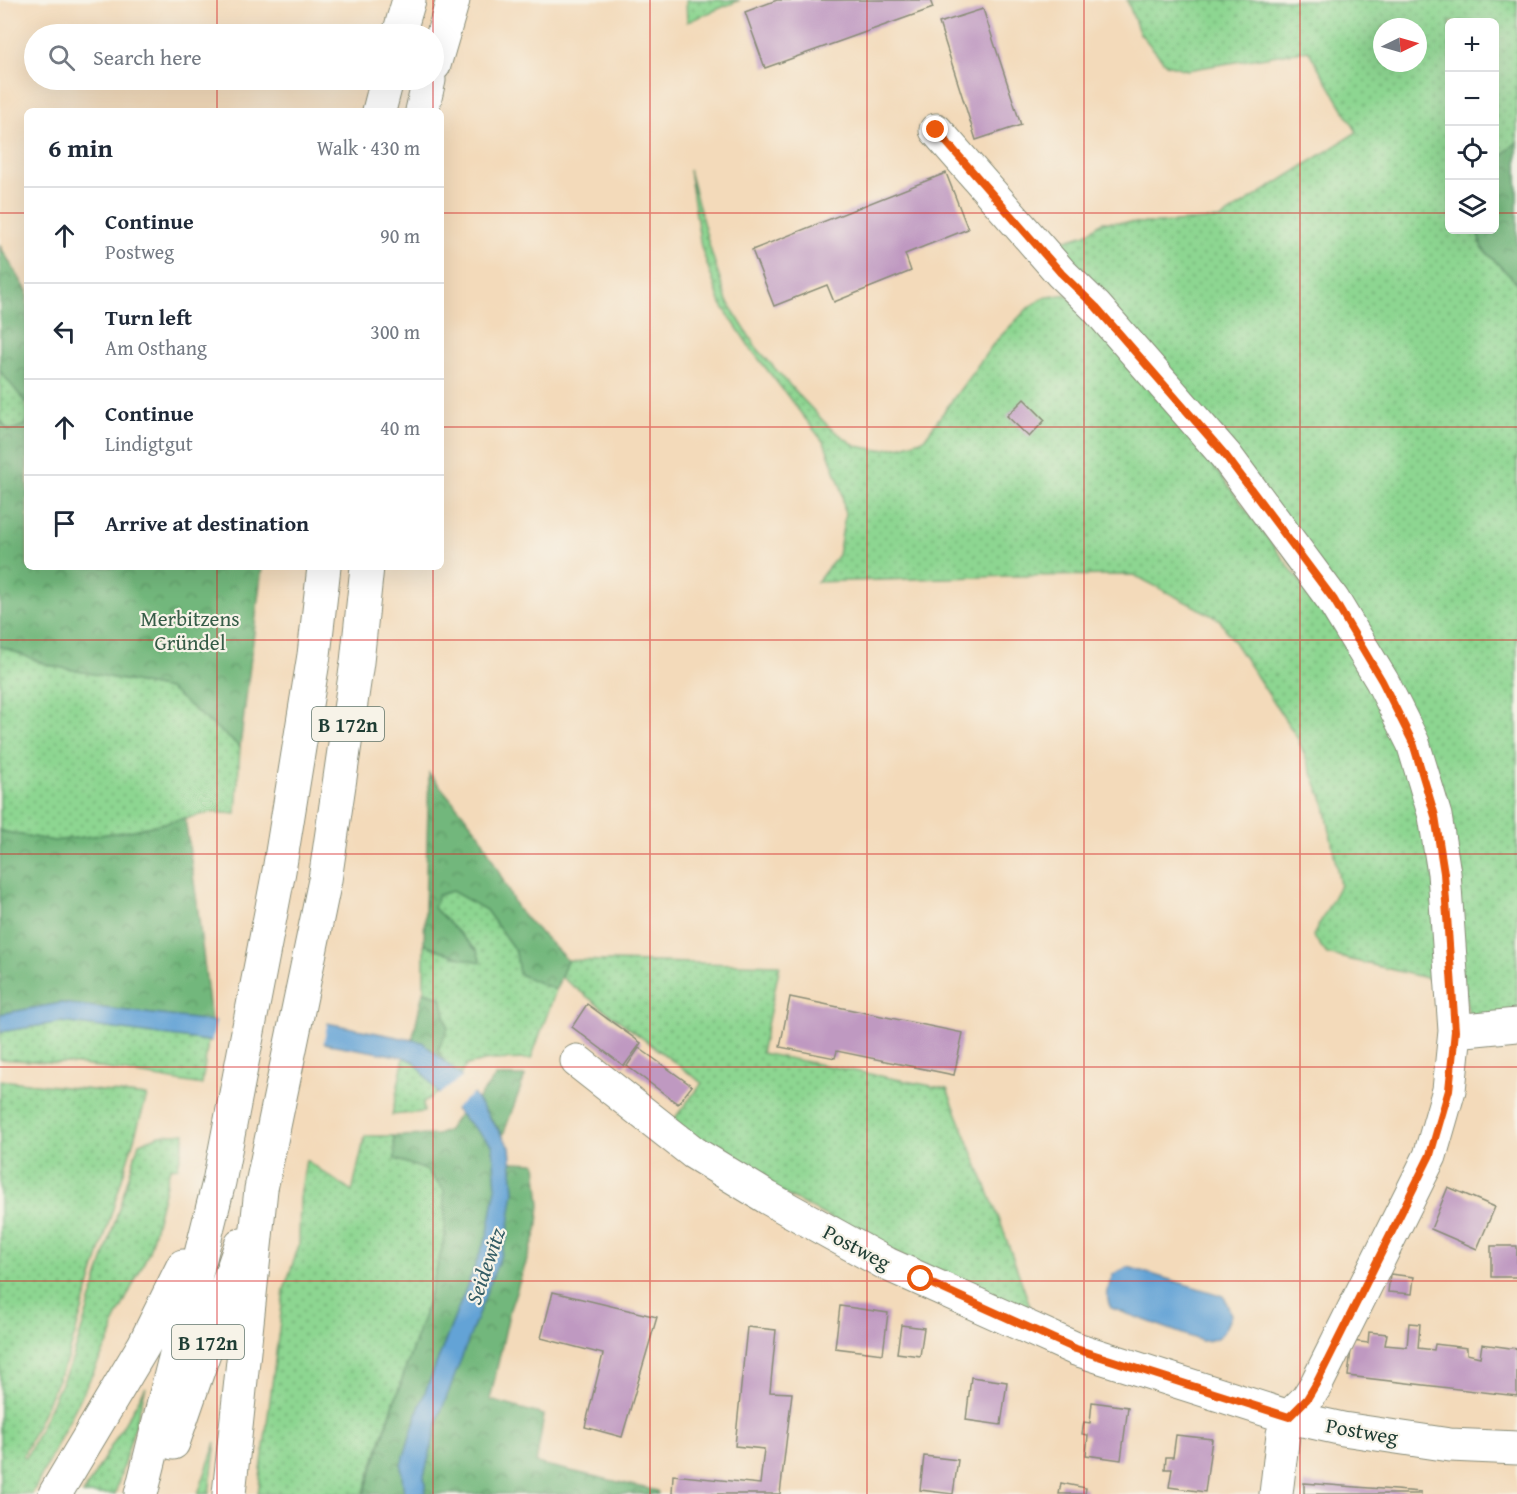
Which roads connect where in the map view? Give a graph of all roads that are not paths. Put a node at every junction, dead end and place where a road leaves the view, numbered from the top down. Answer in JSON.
{"nodes":[{"id":1,"x":409,"y":0,"type":"edge"},
{"id":2,"x":453,"y":0,"type":"edge"},
{"id":3,"x":402,"y":24,"type":"edge"},
{"id":4,"x":444,"y":31,"type":"edge"},
{"id":5,"x":384,"y":90,"type":"edge"},
{"id":6,"x":427,"y":90,"type":"edge"},
{"id":7,"x":380,"y":108,"type":"edge"},
{"id":8,"x":423,"y":108,"type":"edge"},
{"id":9,"x":936,"y":130,"type":"dead end"},
{"id":10,"x":324,"y":570,"type":"edge"},
{"id":11,"x":367,"y":570,"type":"edge"},
{"id":12,"x":1517,"y":1025,"type":"edge"},
{"id":13,"x":1455,"y":1031,"type":"junction"},
{"id":14,"x":578,"y":1061,"type":"dead end"},
{"id":15,"x":219,"y":1182,"type":"junction"},
{"id":16,"x":261,"y":1190,"type":"junction"},
{"id":17,"x":1289,"y":1417,"type":"junction"},
{"id":18,"x":1517,"y":1448,"type":"edge"},
{"id":19,"x":55,"y":1494,"type":"edge"},
{"id":20,"x":141,"y":1494,"type":"edge"},
{"id":21,"x":156,"y":1494,"type":"edge"},
{"id":22,"x":229,"y":1494,"type":"edge"},
{"id":23,"x":1276,"y":1494,"type":"edge"}],
"edges":[{"from":1,"to":3,"type":"main road"},
{"from":2,"to":4,"type":"main road"},
{"from":5,"to":7,"type":"main road"},
{"from":6,"to":8,"type":"main road"},
{"from":9,"to":13,"type":"main road"},
{"from":10,"to":15,"type":"main road","number":"B 172n"},
{"from":11,"to":16,"type":"main road","number":"B 172n"},
{"from":12,"to":13,"type":"main road"},
{"from":13,"to":17,"type":"main road"},
{"from":14,"to":17,"type":"main road","name":"Postweg"},
{"from":15,"to":19,"type":"main road"},
{"from":15,"to":20,"type":"main road","number":"B 172n"},
{"from":16,"to":21,"type":"main road","number":"B 172n"},
{"from":16,"to":22,"type":"main road","number":"B 172n"},
{"from":17,"to":18,"type":"main road","name":"Postweg"},
{"from":17,"to":23,"type":"main road"}]}
